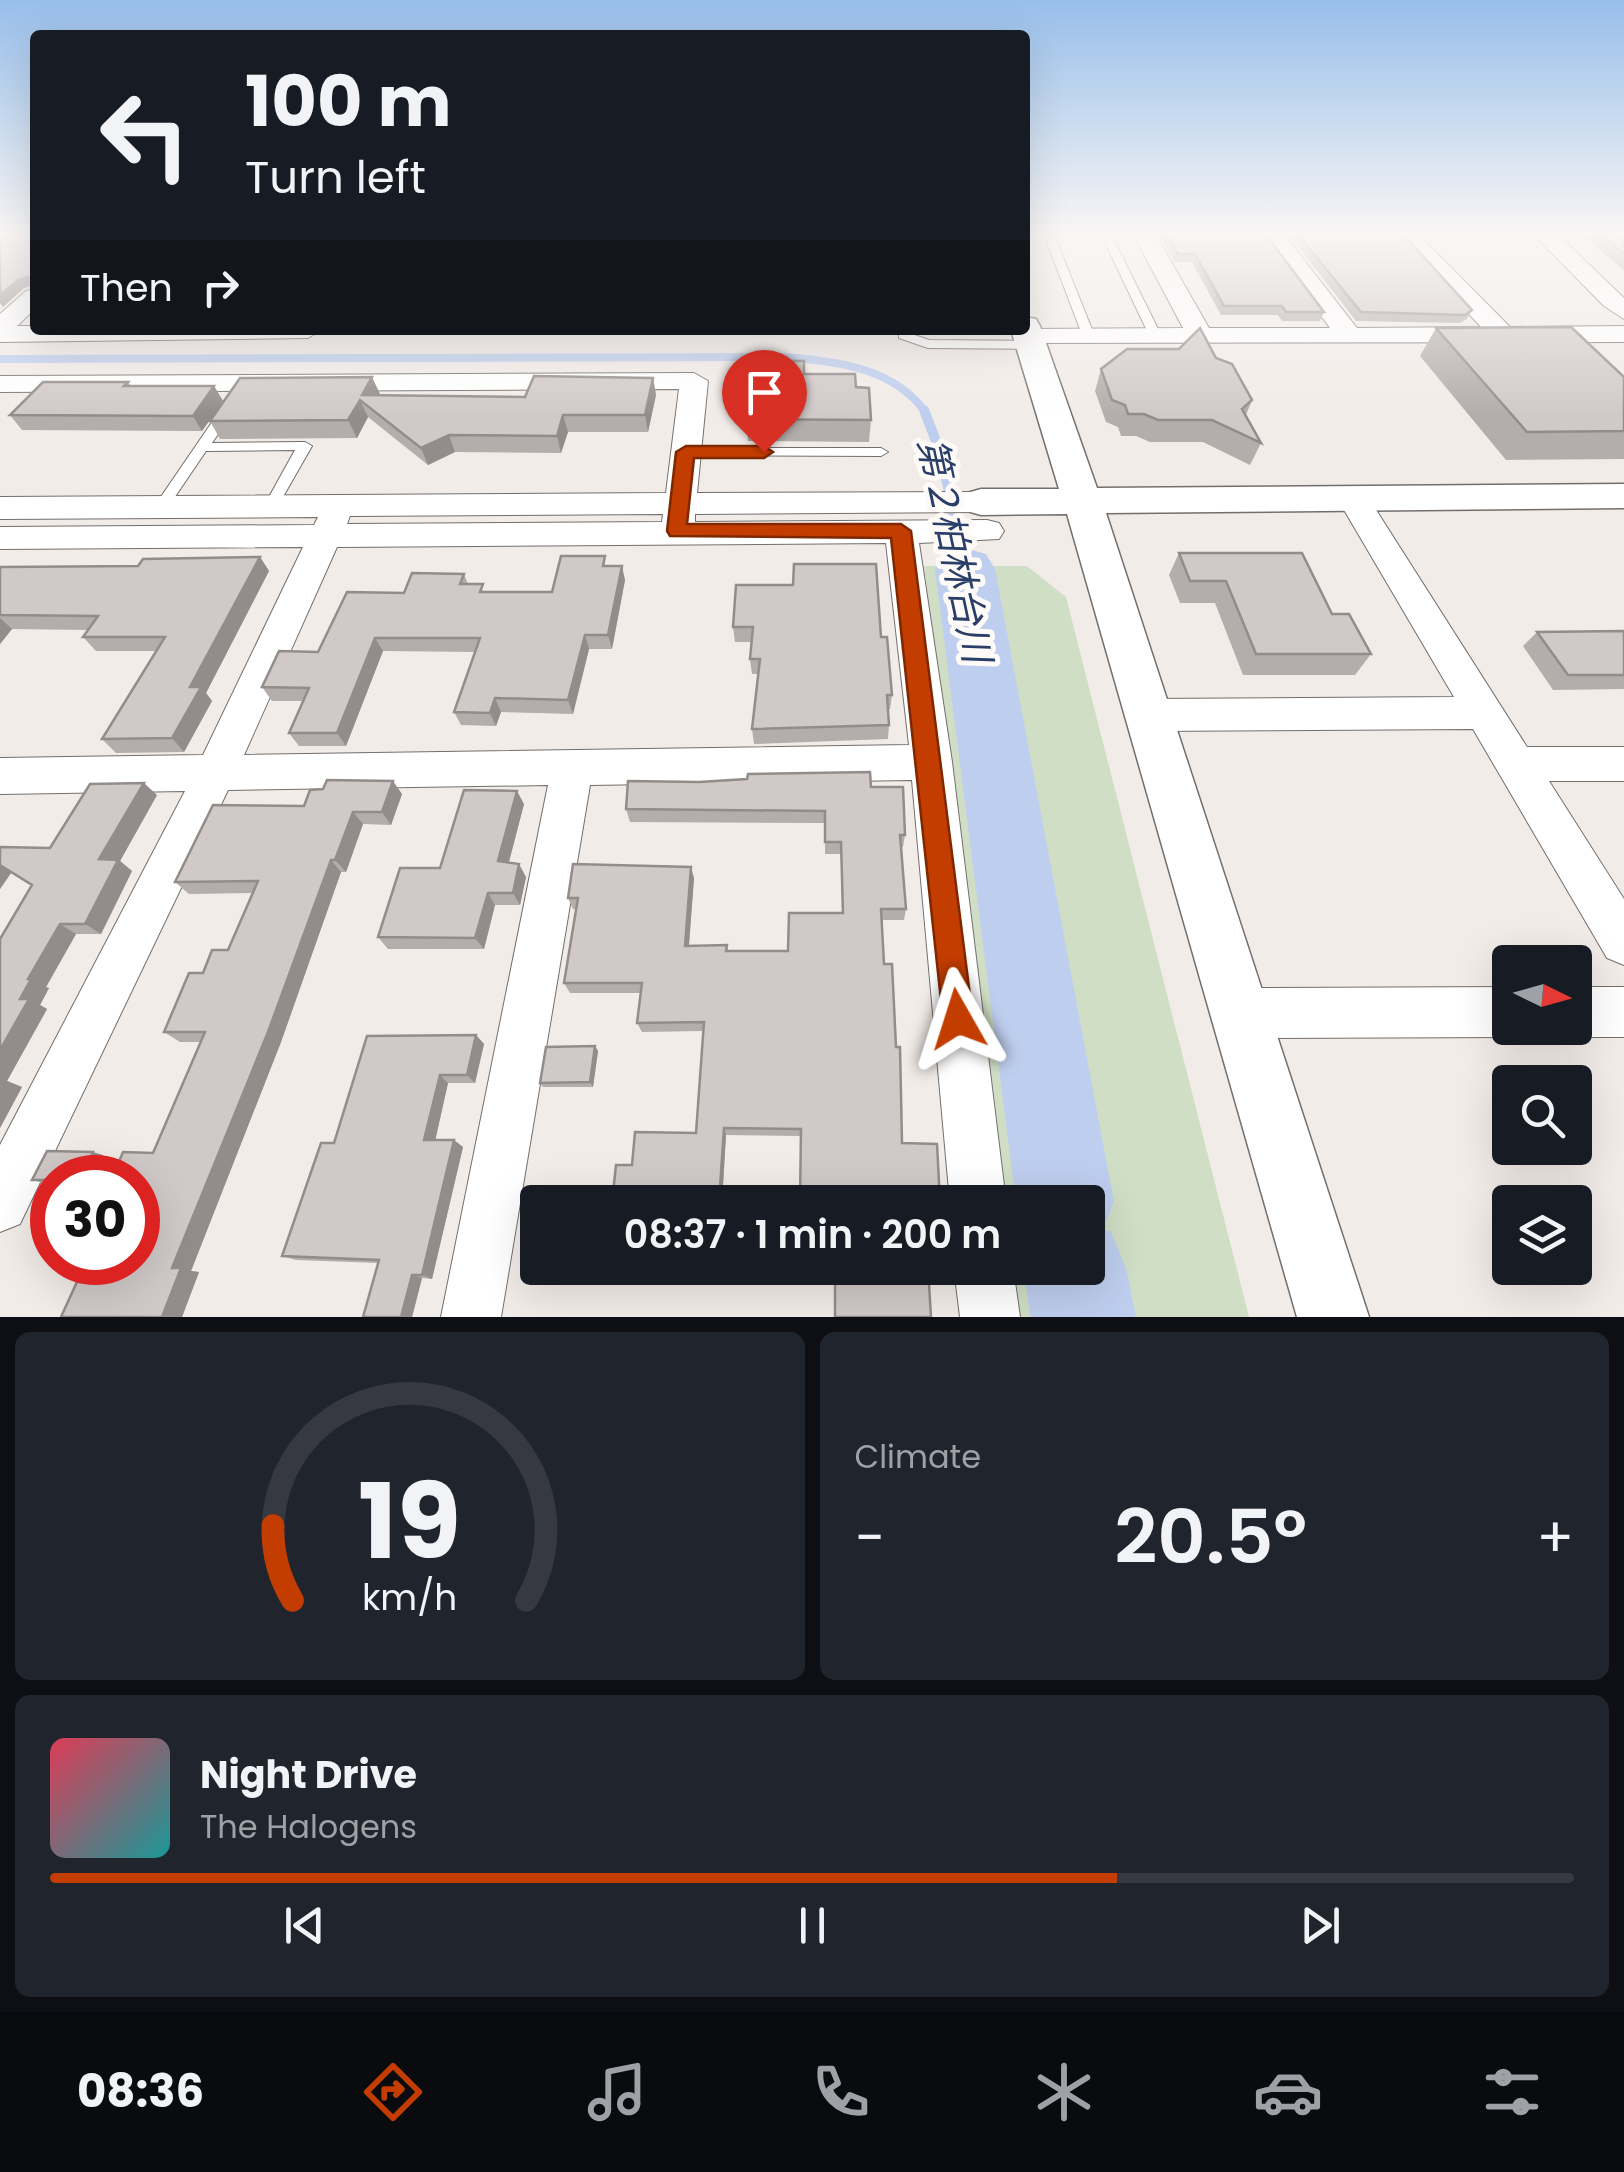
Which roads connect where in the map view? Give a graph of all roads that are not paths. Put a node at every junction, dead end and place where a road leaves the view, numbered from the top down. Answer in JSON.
{"nodes":[{"id":1,"x":1072,"y":293,"type":"edge"},
{"id":2,"x":1135,"y":293,"type":"edge"},
{"id":3,"x":1177,"y":293,"type":"edge"},
{"id":4,"x":1318,"y":293,"type":"edge"},
{"id":5,"x":1463,"y":293,"type":"edge"},
{"id":6,"x":1604,"y":293,"type":"edge"},
{"id":7,"x":30,"y":301,"type":"edge"},
{"id":8,"x":1624,"y":311,"type":"edge"},
{"id":9,"x":0,"y":331,"type":"edge"},
{"id":10,"x":30,"y":331,"type":"edge"},
{"id":11,"x":1502,"y":334,"type":"junction"},
{"id":12,"x":1624,"y":334,"type":"edge"},
{"id":13,"x":903,"y":335,"type":"dead end"},
{"id":14,"x":1349,"y":335,"type":"junction"},
{"id":15,"x":1028,"y":336,"type":"edge"},
{"id":16,"x":1089,"y":337,"type":"junction"},
{"id":17,"x":1156,"y":337,"type":"junction"},
{"id":18,"x":1201,"y":337,"type":"junction"},
{"id":19,"x":247,"y":383,"type":"junction"},
{"id":20,"x":0,"y":384,"type":"edge"},
{"id":21,"x":202,"y":447,"type":"junction"},
{"id":22,"x":686,"y":452,"type":"junction"},
{"id":23,"x":881,"y":452,"type":"dead end"},
{"id":24,"x":1624,"y":496,"type":"edge"},
{"id":25,"x":271,"y":506,"type":"junction"},
{"id":26,"x":160,"y":507,"type":"junction"},
{"id":27,"x":0,"y":508,"type":"edge"},
{"id":28,"x":1361,"y":512,"type":"junction"},
{"id":29,"x":1086,"y":514,"type":"junction"},
{"id":30,"x":678,"y":516,"type":"junction"},
{"id":31,"x":984,"y":517,"type":"joint"},
{"id":32,"x":333,"y":520,"type":"junction"},
{"id":33,"x":916,"y":521,"type":"junction"},
{"id":34,"x":1624,"y":524,"type":"edge"},
{"id":35,"x":0,"y":538,"type":"edge"},
{"id":36,"x":1485,"y":713,"type":"junction"},
{"id":37,"x":1149,"y":715,"type":"junction"},
{"id":38,"x":931,"y":762,"type":"junction"},
{"id":39,"x":1517,"y":764,"type":"junction"},
{"id":40,"x":1624,"y":764,"type":"edge"},
{"id":41,"x":572,"y":768,"type":"junction"},
{"id":42,"x":215,"y":774,"type":"junction"},
{"id":43,"x":0,"y":776,"type":"edge"},
{"id":44,"x":1624,"y":942,"type":"edge"},
{"id":45,"x":1492,"y":1012,"type":"edge"},
{"id":46,"x":1592,"y":1012,"type":"edge"},
{"id":47,"x":1624,"y":1012,"type":"edge"},
{"id":48,"x":1242,"y":1014,"type":"junction"},
{"id":49,"x":976,"y":1185,"type":"edge"},
{"id":50,"x":0,"y":1204,"type":"edge"},
{"id":51,"x":986,"y":1285,"type":"edge"},
{"id":52,"x":471,"y":1317,"type":"edge"},
{"id":53,"x":990,"y":1317,"type":"edge"},
{"id":54,"x":1334,"y":1317,"type":"edge"}],
"edges":[{"from":1,"to":16,"type":"lane"},
{"from":2,"to":17,"type":"lane"},
{"from":3,"to":18,"type":"street"},
{"from":4,"to":14,"type":"street"},
{"from":5,"to":11,"type":"street"},
{"from":6,"to":8,"type":"street"},
{"from":7,"to":9,"type":"street"},
{"from":9,"to":10,"type":"street"},
{"from":11,"to":12,"type":"street"},
{"from":11,"to":14,"type":"street"},
{"from":13,"to":15,"type":"lane"},
{"from":14,"to":18,"type":"street"},
{"from":15,"to":16,"type":"street"},
{"from":15,"to":29,"type":"street"},
{"from":16,"to":17,"type":"street"},
{"from":17,"to":18,"type":"street"},
{"from":19,"to":20,"type":"street"},
{"from":19,"to":21,"type":"lane"},
{"from":19,"to":22,"type":"street"},
{"from":21,"to":25,"type":"lane"},
{"from":21,"to":26,"type":"lane"},
{"from":22,"to":23,"type":"lane"},
{"from":22,"to":30,"type":"street"},
{"from":24,"to":28,"type":"street"},
{"from":25,"to":26,"type":"street"},
{"from":25,"to":32,"type":"street"},
{"from":26,"to":27,"type":"street"},
{"from":28,"to":29,"type":"street"},
{"from":28,"to":34,"type":"street"},
{"from":28,"to":36,"type":"street"},
{"from":29,"to":31,"type":"street"},
{"from":29,"to":37,"type":"street"},
{"from":30,"to":32,"type":"street"},
{"from":30,"to":33,"type":"street"},
{"from":31,"to":33,"type":"street"},
{"from":32,"to":35,"type":"street"},
{"from":32,"to":42,"type":"street"},
{"from":33,"to":38,"type":"street"},
{"from":36,"to":37,"type":"street"},
{"from":36,"to":39,"type":"street"},
{"from":37,"to":48,"type":"street"},
{"from":38,"to":41,"type":"street"},
{"from":38,"to":49,"type":"street"},
{"from":39,"to":40,"type":"street"},
{"from":39,"to":44,"type":"street"},
{"from":41,"to":42,"type":"street"},
{"from":41,"to":52,"type":"street"},
{"from":42,"to":43,"type":"street"},
{"from":42,"to":50,"type":"street"},
{"from":45,"to":48,"type":"street"},
{"from":46,"to":47,"type":"street"},
{"from":48,"to":54,"type":"street"},
{"from":51,"to":53,"type":"street"}]}
